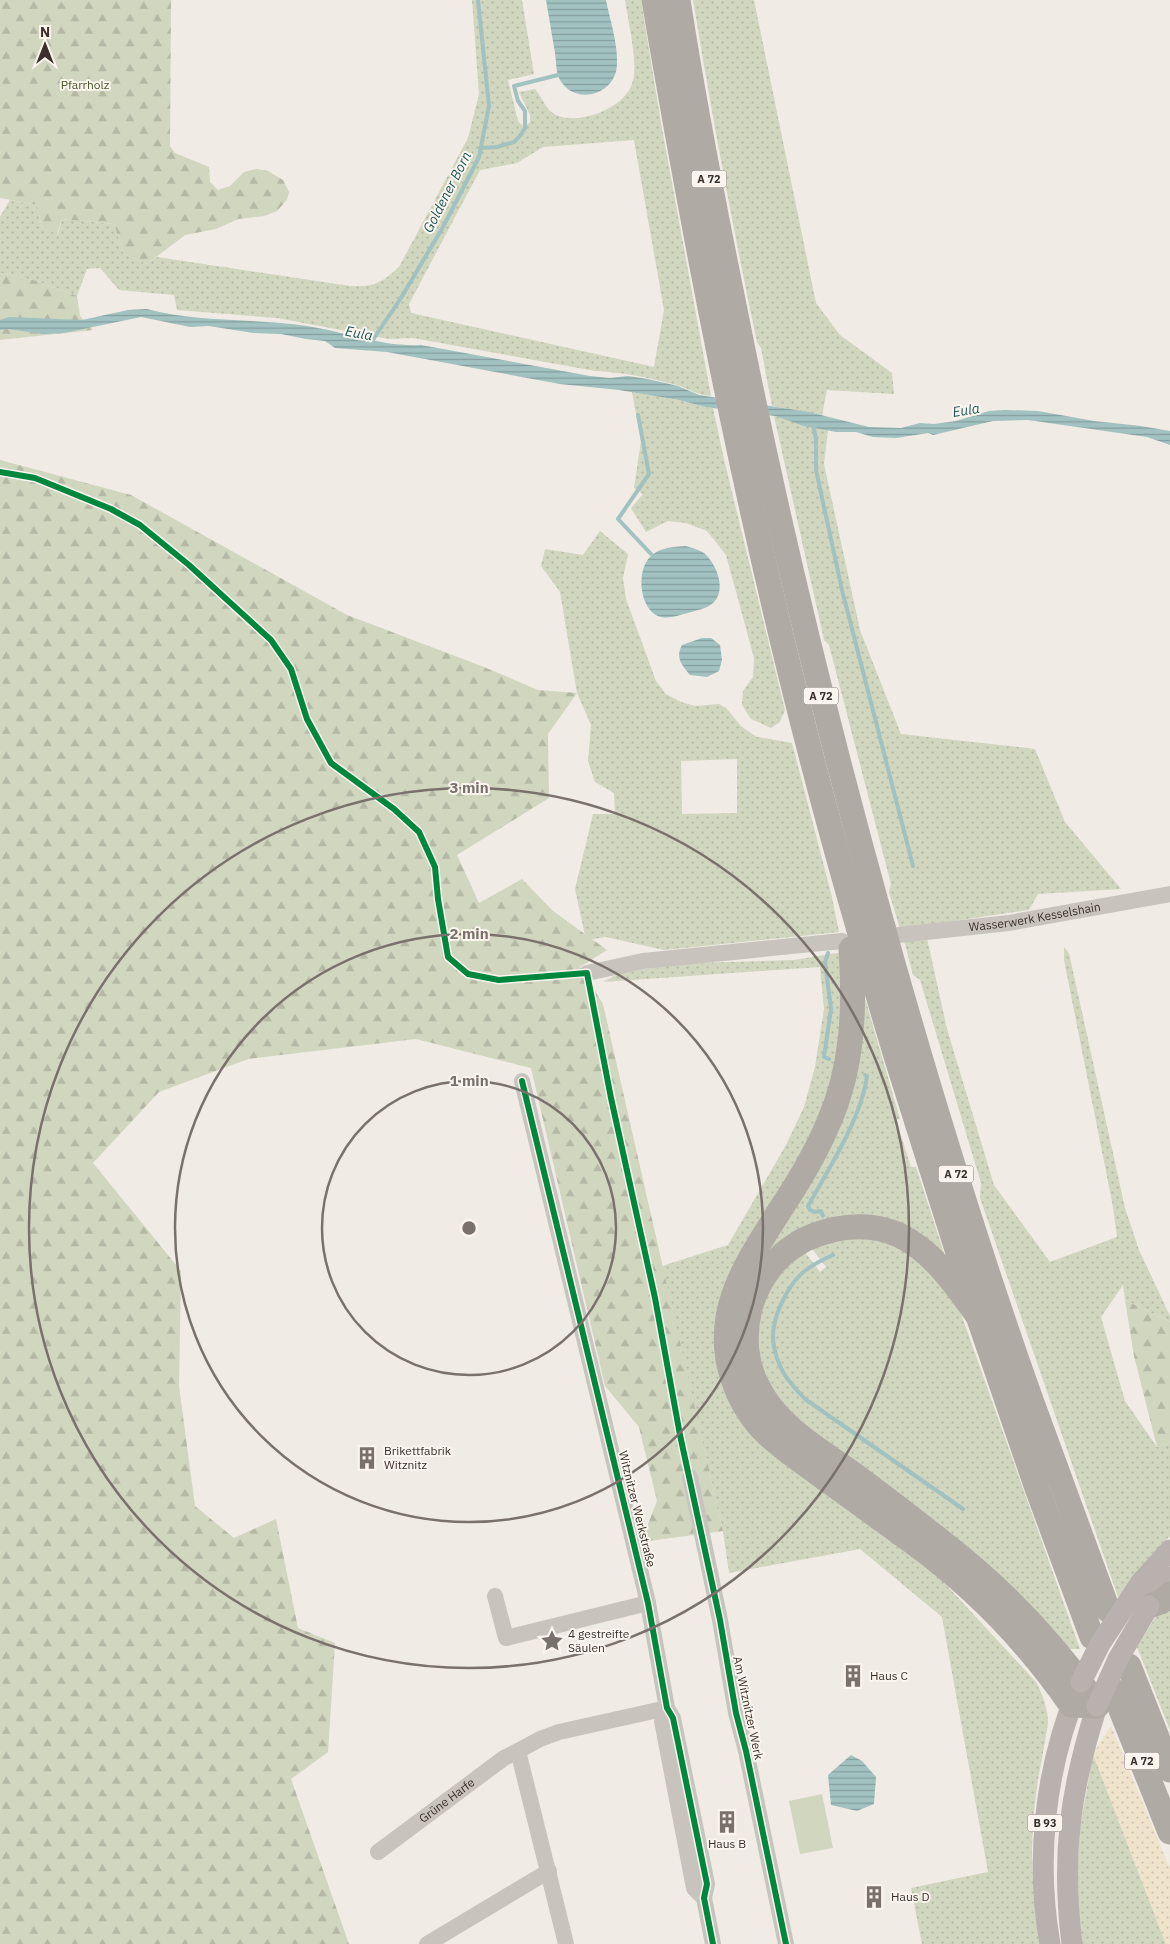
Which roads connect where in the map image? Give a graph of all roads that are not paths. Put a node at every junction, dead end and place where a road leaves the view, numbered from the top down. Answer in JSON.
{"nodes":[{"id":1,"x":654,"y":0,"type":"edge"},
{"id":2,"x":678,"y":0,"type":"edge"},
{"id":3,"x":1170,"y":894,"type":"edge"},
{"id":4,"x":867,"y":938,"type":"junction"},
{"id":5,"x":587,"y":972,"type":"dead end"},
{"id":6,"x":522,"y":1080,"type":"dead end"},
{"id":7,"x":978,"y":1316,"type":"junction"},
{"id":8,"x":690,"y":1477,"type":"dead end"},
{"id":9,"x":1170,"y":1550,"type":"edge"},
{"id":10,"x":1170,"y":1577,"type":"edge"},
{"id":11,"x":495,"y":1596,"type":"dead end"},
{"id":12,"x":1160,"y":1600,"type":"edge"},
{"id":13,"x":648,"y":1603,"type":"junction"},
{"id":14,"x":1108,"y":1610,"type":"dead end"},
{"id":15,"x":1092,"y":1637,"type":"dead end"},
{"id":16,"x":1129,"y":1666,"type":"dead end"},
{"id":17,"x":1074,"y":1686,"type":"junction"},
{"id":18,"x":1105,"y":1698,"type":"junction"},
{"id":19,"x":667,"y":1708,"type":"junction"},
{"id":20,"x":1163,"y":1747,"type":"edge"},
{"id":21,"x":518,"y":1751,"type":"junction"},
{"id":22,"x":1170,"y":1770,"type":"edge"},
{"id":23,"x":1170,"y":1832,"type":"edge"},
{"id":24,"x":378,"y":1852,"type":"dead end"},
{"id":25,"x":549,"y":1871,"type":"junction"},
{"id":26,"x":427,"y":1944,"type":"edge"},
{"id":27,"x":566,"y":1944,"type":"edge"},
{"id":28,"x":713,"y":1944,"type":"edge"},
{"id":29,"x":786,"y":1944,"type":"edge"},
{"id":30,"x":1050,"y":1944,"type":"edge"},
{"id":31,"x":1072,"y":1944,"type":"edge"}],
"edges":[{"from":1,"to":4,"type":"highway","number":"A 72"},
{"from":2,"to":4,"type":"highway","number":"A 72"},
{"from":3,"to":4,"type":"street","name":"Wasserwerk Kesselshain"},
{"from":4,"to":5,"type":"street","name":"Wasserwerk Kesselshain"},
{"from":4,"to":7,"type":"highway","number":"A 72"},
{"from":4,"to":14,"type":"highway","number":"A 72"},
{"from":4,"to":17,"type":"highway"},
{"from":6,"to":13,"type":"street","name":"Witznitzer Werkstraße"},
{"from":7,"to":15,"type":"highway","number":"A 72"},
{"from":7,"to":17,"type":"highway"},
{"from":8,"to":29,"type":"street","name":"Am Witznitzer Werk"},
{"from":9,"to":17,"type":"main road","number":"B 93","bridge":true},
{"from":10,"to":12,"type":"main road","number":"B 93"},
{"from":11,"to":13,"type":"street"},
{"from":12,"to":18,"type":"main road","number":"B 93","bridge":true},
{"from":13,"to":19,"type":"street","name":"Witznitzer Werkstraße"},
{"from":16,"to":20,"type":"highway","number":"A 72"},
{"from":17,"to":18,"type":"highway"},
{"from":17,"to":30,"type":"main road","number":"B 93"},
{"from":18,"to":23,"type":"highway","number":"A 72"},
{"from":18,"to":31,"type":"main road","number":"B 93"},
{"from":19,"to":21,"type":"street","name":"Grüne Harfe"},
{"from":19,"to":28,"type":"street","name":"Witznitzer Werkstraße"},
{"from":20,"to":22,"type":"highway","number":"A 72"},
{"from":21,"to":24,"type":"street","name":"Grüne Harfe"},
{"from":21,"to":25,"type":"street"},
{"from":25,"to":26,"type":"street"},
{"from":25,"to":27,"type":"street"}]}
